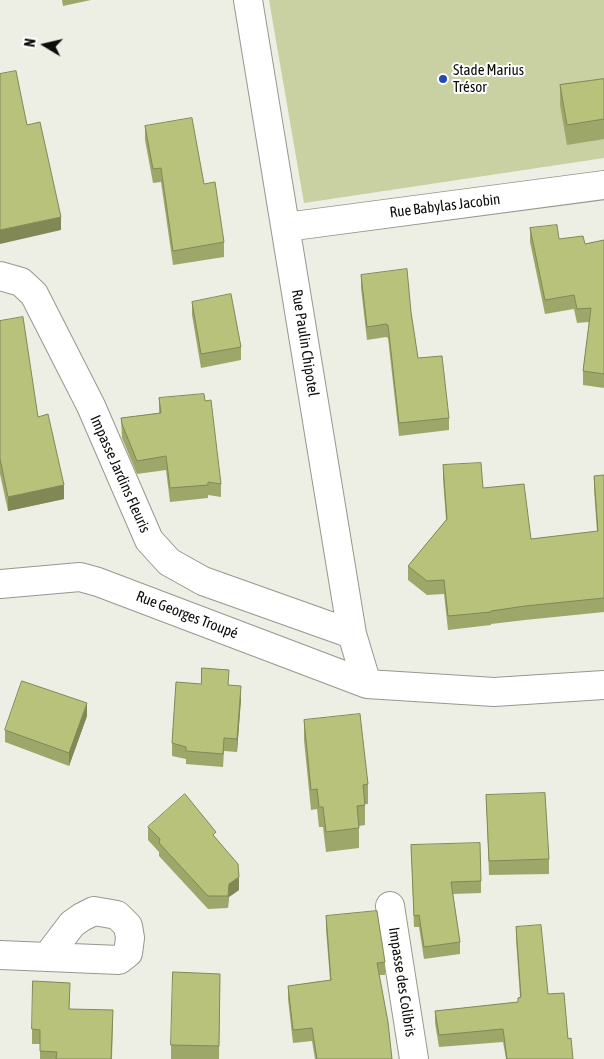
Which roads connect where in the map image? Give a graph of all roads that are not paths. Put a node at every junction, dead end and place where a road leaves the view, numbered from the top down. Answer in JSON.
{"nodes":[{"id":1,"x":248,"y":0,"type":"edge"},
{"id":2,"x":604,"y":186,"type":"edge"},
{"id":3,"x":286,"y":227,"type":"junction"},
{"id":4,"x":0,"y":276,"type":"edge"},
{"id":5,"x":0,"y":584,"type":"edge"},
{"id":6,"x":352,"y":634,"type":"junction"},
{"id":7,"x":367,"y":684,"type":"junction"},
{"id":8,"x":604,"y":685,"type":"edge"},
{"id":9,"x":390,"y":906,"type":"dead end"},
{"id":10,"x":0,"y":955,"type":"edge"},
{"id":11,"x":48,"y":957,"type":"dead end"},
{"id":12,"x":414,"y":1059,"type":"edge"}],
"edges":[{"from":1,"to":3,"type":"street","name":"Rue Paulin Chipotel"},
{"from":2,"to":3,"type":"street","name":"Rue Babylas Jacobin"},
{"from":3,"to":6,"type":"street","name":"Rue Paulin Chipotel"},
{"from":4,"to":6,"type":"street","name":"Impasse Jardins Fleuris"},
{"from":5,"to":7,"type":"street","name":"Rue Georges Troupé"},
{"from":6,"to":7,"type":"street","name":"Rue Paulin Chipotel"},
{"from":7,"to":8,"type":"street","name":"Rue Georges Troupé"},
{"from":9,"to":12,"type":"street","name":"Impasse des Colibris"},
{"from":10,"to":11,"type":"street"}]}
